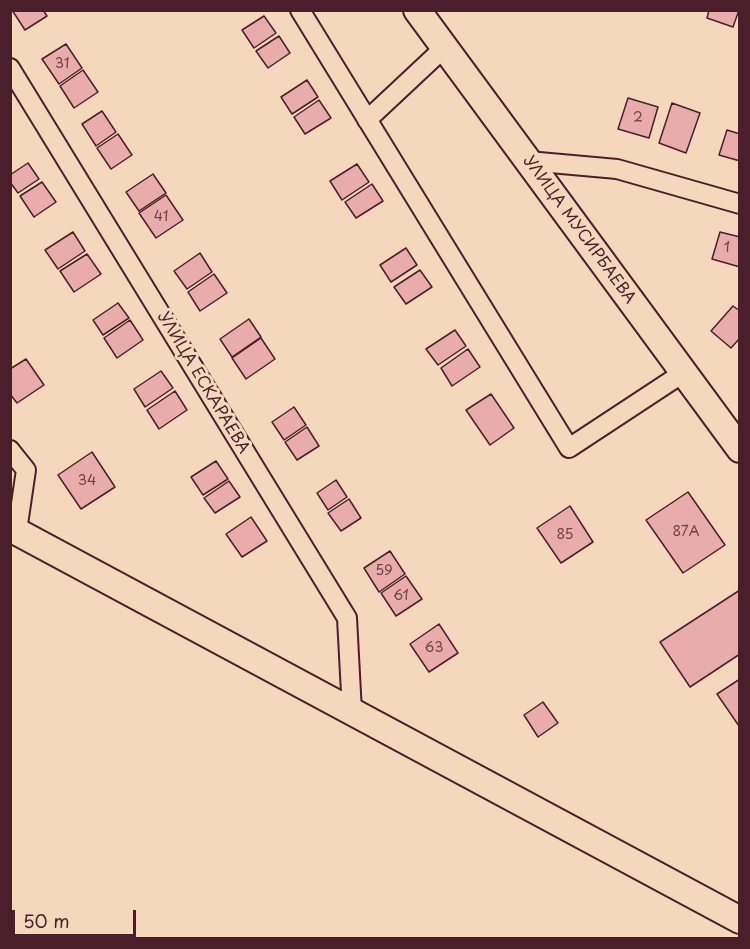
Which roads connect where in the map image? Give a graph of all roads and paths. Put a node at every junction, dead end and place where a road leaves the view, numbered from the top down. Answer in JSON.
{"nodes":[{"id":1,"x":300,"y":10,"type":"edge"},
{"id":2,"x":417,"y":10,"type":"edge"},
{"id":3,"x":444,"y":47,"type":"junction"},
{"id":4,"x":10,"y":68,"type":"edge"},
{"id":5,"x":367,"y":120,"type":"junction"},
{"id":6,"x":528,"y":161,"type":"junction"},
{"id":7,"x":740,"y":204,"type":"edge"},
{"id":8,"x":683,"y":373,"type":"junction"},
{"id":9,"x":740,"y":449,"type":"edge"},
{"id":10,"x":10,"y":450,"type":"edge"},
{"id":11,"x":14,"y":530,"type":"edge"},
{"id":12,"x":352,"y":711,"type":"junction"},
{"id":13,"x":740,"y":920,"type":"edge"}],
"edges":[{"from":1,"to":5,"type":"street"},
{"from":2,"to":3,"type":"main road","name":"УЛИЦА МУСИРБАЕВА"},
{"from":3,"to":5,"type":"street"},
{"from":3,"to":6,"type":"main road","name":"УЛИЦА МУСИРБАЕВА"},
{"from":4,"to":12,"type":"street","name":"УЛИЦА ЕСКАРАЕВА"},
{"from":5,"to":8,"type":"street"},
{"from":6,"to":7,"type":"street"},
{"from":6,"to":8,"type":"main road","name":"УЛИЦА МУСИРБАЕВА"},
{"from":8,"to":9,"type":"main road","name":"УЛИЦА МУСИРБАЕВА"},
{"from":10,"to":11,"type":"street"},
{"from":11,"to":12,"type":"main road"},
{"from":12,"to":13,"type":"main road"}]}
